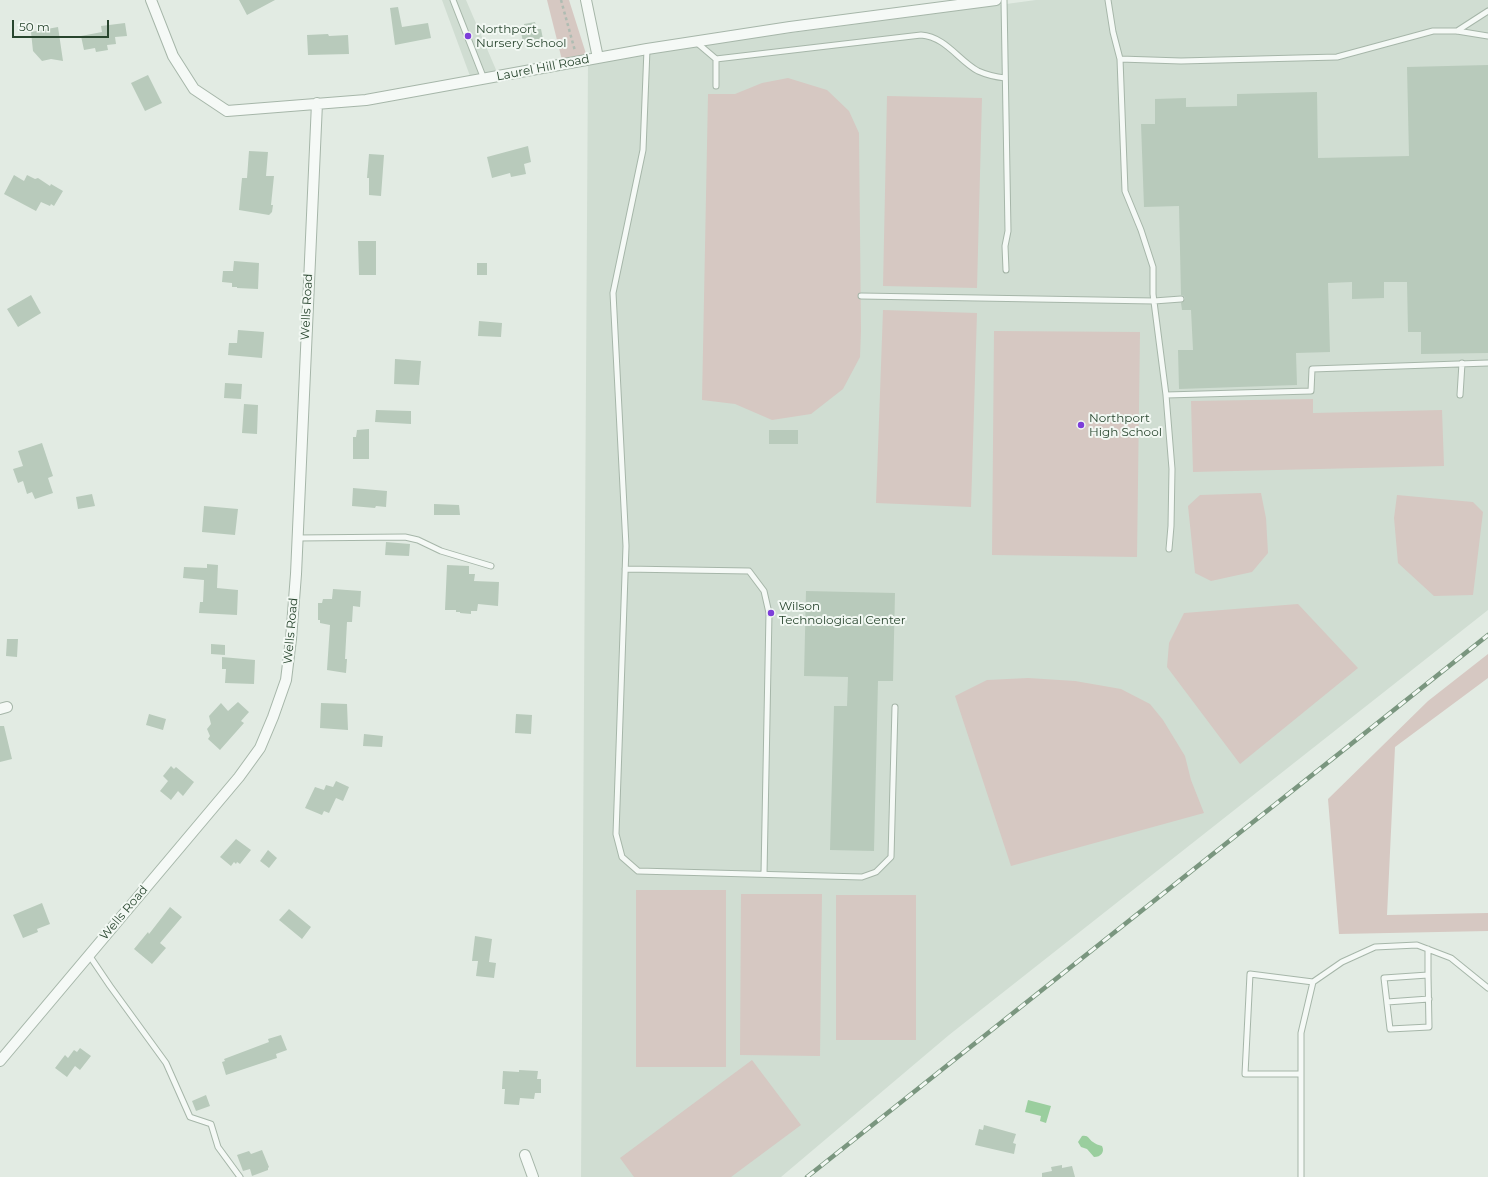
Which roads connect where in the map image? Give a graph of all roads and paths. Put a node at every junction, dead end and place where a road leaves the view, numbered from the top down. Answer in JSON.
{"nodes":[{"id":1,"x":151,"y":0,"type":"edge"},
{"id":2,"x":453,"y":0,"type":"edge"},
{"id":3,"x":561,"y":0,"type":"edge"},
{"id":4,"x":586,"y":0,"type":"edge"},
{"id":5,"x":996,"y":0,"type":"edge"},
{"id":6,"x":1004,"y":0,"type":"edge"},
{"id":7,"x":1108,"y":0,"type":"edge"},
{"id":8,"x":937,"y":4,"type":"edge"},
{"id":9,"x":1488,"y":11,"type":"edge"},
{"id":10,"x":1457,"y":31,"type":"junction"},
{"id":11,"x":1488,"y":36,"type":"edge"},
{"id":12,"x":696,"y":41,"type":"junction"},
{"id":13,"x":647,"y":49,"type":"junction"},
{"id":14,"x":598,"y":58,"type":"junction"},
{"id":15,"x":716,"y":59,"type":"junction"},
{"id":16,"x":1120,"y":59,"type":"junction"},
{"id":17,"x":577,"y":62,"type":"junction"},
{"id":18,"x":1005,"y":78,"type":"junction"},
{"id":19,"x":484,"y":79,"type":"junction"},
{"id":20,"x":716,"y":86,"type":"dead end"},
{"id":21,"x":317,"y":103,"type":"junction"},
{"id":22,"x":1006,"y":270,"type":"dead end"},
{"id":23,"x":861,"y":296,"type":"dead end"},
{"id":24,"x":1181,"y":299,"type":"dead end"},
{"id":25,"x":1154,"y":301,"type":"junction"},
{"id":26,"x":1488,"y":363,"type":"edge"},
{"id":27,"x":1462,"y":364,"type":"junction"},
{"id":28,"x":1166,"y":395,"type":"junction"},
{"id":29,"x":1460,"y":396,"type":"dead end"},
{"id":30,"x":297,"y":538,"type":"junction"},
{"id":31,"x":1168,"y":549,"type":"dead end"},
{"id":32,"x":491,"y":566,"type":"dead end"},
{"id":33,"x":625,"y":569,"type":"junction"},
{"id":34,"x":895,"y":707,"type":"dead end"},
{"id":35,"x":764,"y":874,"type":"junction"},
{"id":36,"x":1428,"y":949,"type":"junction"},
{"id":37,"x":89,"y":955,"type":"junction"},
{"id":38,"x":1428,"y":975,"type":"junction"},
{"id":39,"x":1313,"y":982,"type":"junction"},
{"id":40,"x":1488,"y":988,"type":"edge"},
{"id":41,"x":1429,"y":999,"type":"junction"},
{"id":42,"x":1387,"y":1002,"type":"junction"},
{"id":43,"x":0,"y":1061,"type":"edge"},
{"id":44,"x":1300,"y":1074,"type":"junction"},
{"id":45,"x":525,"y":1155,"type":"dead end"},
{"id":46,"x":240,"y":1177,"type":"edge"},
{"id":47,"x":533,"y":1177,"type":"edge"},
{"id":48,"x":1301,"y":1177,"type":"edge"}],
"edges":[{"from":1,"to":21,"type":"street","name":"Laurel Hill Road"},
{"from":2,"to":19,"type":"lane"},
{"from":3,"to":17,"type":"path"},
{"from":4,"to":14,"type":"street"},
{"from":5,"to":8,"type":"street","name":"Laurel Hill Road"},
{"from":6,"to":18,"type":"lane"},
{"from":7,"to":16,"type":"lane"},
{"from":8,"to":12,"type":"street","name":"Laurel Hill Road"},
{"from":9,"to":10,"type":"lane"},
{"from":10,"to":11,"type":"lane"},
{"from":10,"to":16,"type":"lane"},
{"from":12,"to":13,"type":"street","name":"Laurel Hill Road"},
{"from":12,"to":15,"type":"lane"},
{"from":13,"to":14,"type":"street","name":"Laurel Hill Road"},
{"from":13,"to":33,"type":"lane"},
{"from":14,"to":17,"type":"street","name":"Laurel Hill Road"},
{"from":15,"to":18,"type":"lane"},
{"from":15,"to":20,"type":"lane"},
{"from":16,"to":25,"type":"lane"},
{"from":17,"to":19,"type":"street","name":"Laurel Hill Road"},
{"from":18,"to":22,"type":"lane"},
{"from":19,"to":21,"type":"street","name":"Laurel Hill Road"},
{"from":21,"to":30,"type":"street","name":"Wells Road"},
{"from":23,"to":25,"type":"lane"},
{"from":24,"to":25,"type":"lane"},
{"from":25,"to":28,"type":"lane"},
{"from":26,"to":27,"type":"lane"},
{"from":27,"to":28,"type":"lane"},
{"from":27,"to":29,"type":"lane"},
{"from":28,"to":31,"type":"lane"},
{"from":30,"to":32,"type":"lane"},
{"from":30,"to":37,"type":"street","name":"Wells Road"},
{"from":33,"to":35,"type":"lane"},
{"from":33,"to":35,"type":"lane"},
{"from":34,"to":35,"type":"lane"},
{"from":36,"to":38,"type":"lane"},
{"from":36,"to":39,"type":"lane"},
{"from":36,"to":40,"type":"lane"},
{"from":37,"to":43,"type":"street","name":"Wells Road"},
{"from":37,"to":46,"type":"lane"},
{"from":38,"to":41,"type":"lane"},
{"from":38,"to":42,"type":"lane"},
{"from":39,"to":44,"type":"lane"},
{"from":39,"to":44,"type":"lane"},
{"from":41,"to":42,"type":"lane"},
{"from":41,"to":42,"type":"lane"},
{"from":44,"to":48,"type":"lane"},
{"from":45,"to":47,"type":"street"}]}
